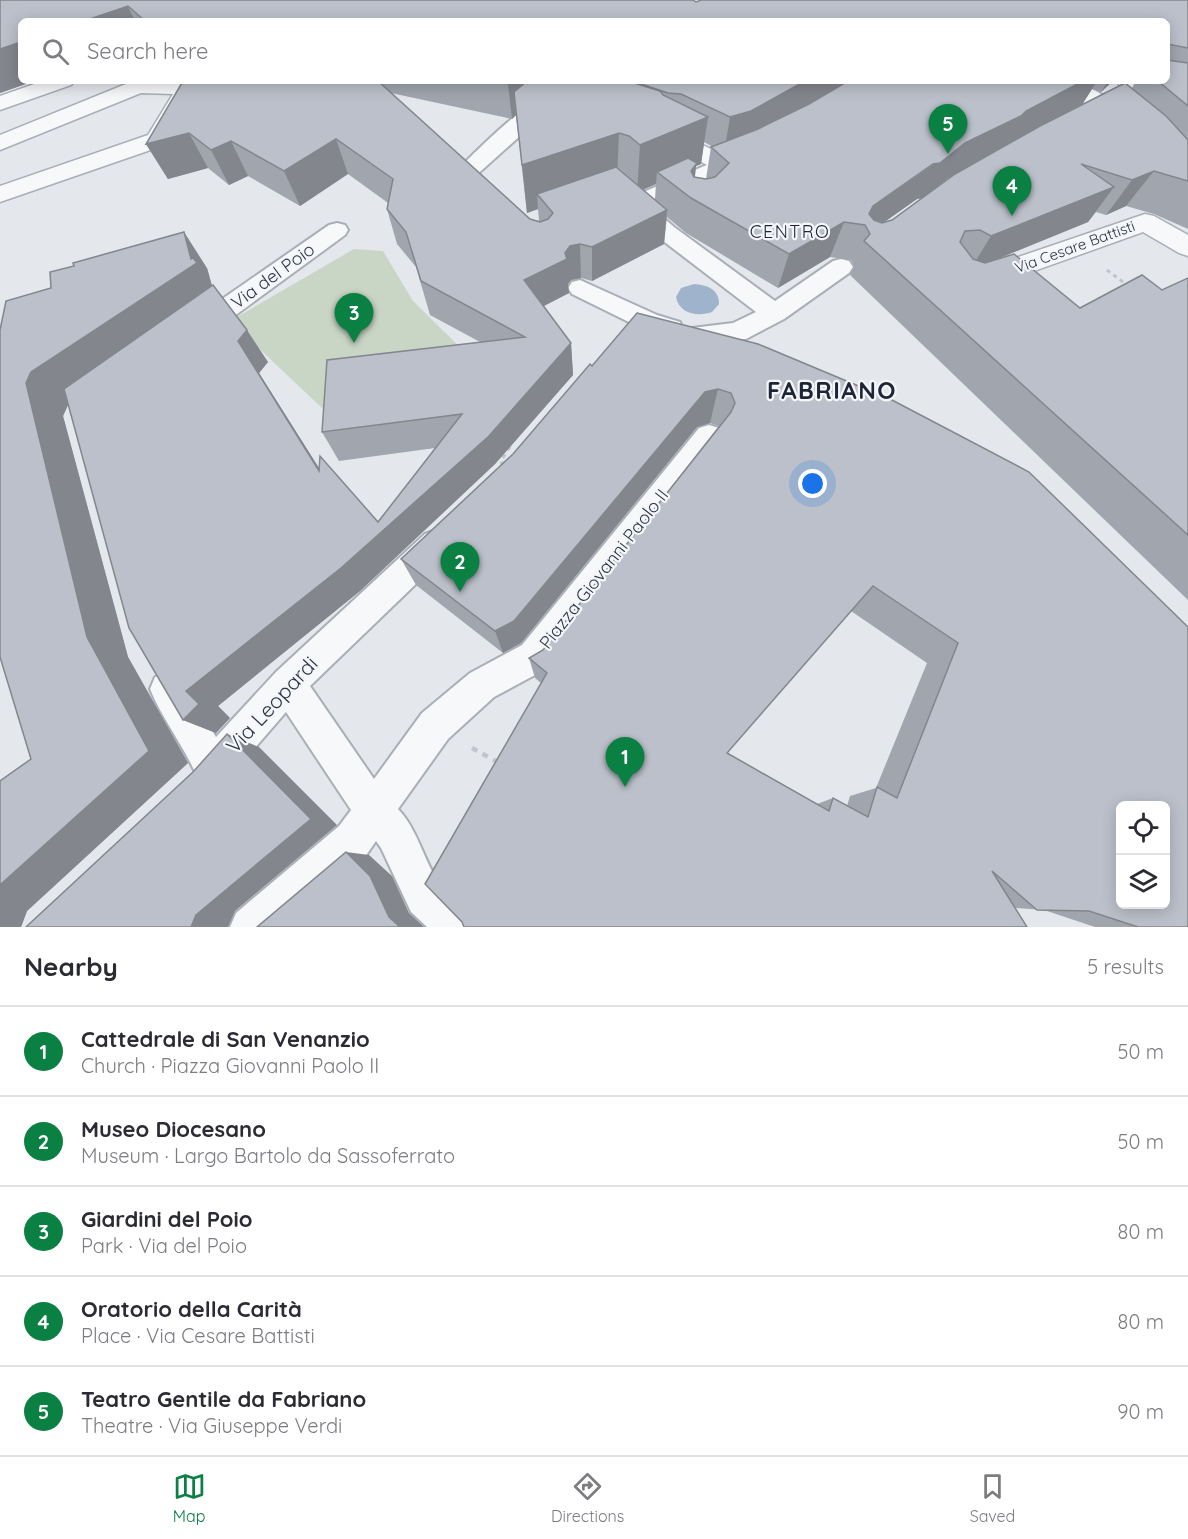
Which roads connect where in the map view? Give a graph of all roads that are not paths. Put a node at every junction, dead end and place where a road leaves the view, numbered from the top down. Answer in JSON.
{"nodes":[{"id":1,"x":56,"y":84,"type":"edge"},
{"id":2,"x":136,"y":84,"type":"edge"},
{"id":3,"x":1057,"y":84,"type":"edge"},
{"id":4,"x":1123,"y":84,"type":"edge"},
{"id":5,"x":1134,"y":84,"type":"edge"},
{"id":6,"x":1188,"y":95,"type":"edge"},
{"id":7,"x":0,"y":104,"type":"edge"},
{"id":8,"x":543,"y":105,"type":"edge"},
{"id":9,"x":1095,"y":110,"type":"junction"},
{"id":10,"x":668,"y":136,"type":"edge"},
{"id":11,"x":0,"y":143,"type":"edge"},
{"id":12,"x":763,"y":147,"type":"edge"},
{"id":13,"x":448,"y":158,"type":"edge"},
{"id":14,"x":723,"y":164,"type":"junction"},
{"id":15,"x":465,"y":174,"type":"junction"},
{"id":16,"x":686,"y":181,"type":"junction"},
{"id":17,"x":1188,"y":188,"type":"edge"},
{"id":18,"x":481,"y":189,"type":"edge"},
{"id":19,"x":618,"y":189,"type":"edge"},
{"id":20,"x":0,"y":194,"type":"edge"},
{"id":21,"x":704,"y":194,"type":"edge"},
{"id":22,"x":635,"y":204,"type":"junction"},
{"id":23,"x":337,"y":230,"type":"dead end"},
{"id":24,"x":1186,"y":243,"type":"edge"},
{"id":25,"x":841,"y":267,"type":"dead end"},
{"id":26,"x":960,"y":285,"type":"edge"},
{"id":27,"x":580,"y":288,"type":"dead end"},
{"id":28,"x":775,"y":313,"type":"junction"},
{"id":29,"x":693,"y":336,"type":"junction"},
{"id":30,"x":173,"y":348,"type":"edge"},
{"id":31,"x":751,"y":357,"type":"edge"},
{"id":32,"x":709,"y":436,"type":"edge"},
{"id":33,"x":456,"y":524,"type":"edge"},
{"id":34,"x":153,"y":666,"type":"edge"},
{"id":35,"x":288,"y":684,"type":"junction"},
{"id":36,"x":375,"y":812,"type":"junction"},
{"id":37,"x":250,"y":927,"type":"edge"},
{"id":38,"x":458,"y":927,"type":"edge"}],
"edges":[{"from":1,"to":7,"type":"street"},
{"from":2,"to":11,"type":"street"},
{"from":2,"to":20,"type":"street"},
{"from":3,"to":9,"type":"street"},
{"from":4,"to":9,"type":"street"},
{"from":5,"to":6,"type":"street"},
{"from":8,"to":15,"type":"street"},
{"from":9,"to":17,"type":"street"},
{"from":10,"to":14,"type":"street"},
{"from":12,"to":14,"type":"street"},
{"from":13,"to":15,"type":"street"},
{"from":14,"to":16,"type":"street"},
{"from":15,"to":18,"type":"street"},
{"from":16,"to":21,"type":"street"},
{"from":16,"to":22,"type":"street"},
{"from":19,"to":22,"type":"street"},
{"from":22,"to":28,"type":"street"},
{"from":23,"to":30,"type":"street","name":"Via del Poio"},
{"from":24,"to":26,"type":"street","name":"Via Cesare Battisti"},
{"from":25,"to":28,"type":"street"},
{"from":27,"to":29,"type":"street"},
{"from":28,"to":29,"type":"street"},
{"from":29,"to":31,"type":"street"},
{"from":32,"to":36,"type":"street","name":"Piazza Giovanni Paolo II"},
{"from":33,"to":35,"type":"street","name":"Via Leopardi"},
{"from":34,"to":35,"type":"street","name":"Via Leopardi"},
{"from":35,"to":36,"type":"street"},
{"from":36,"to":37,"type":"street","name":"Piazza Giovanni Paolo II"},
{"from":36,"to":38,"type":"street"}]}
